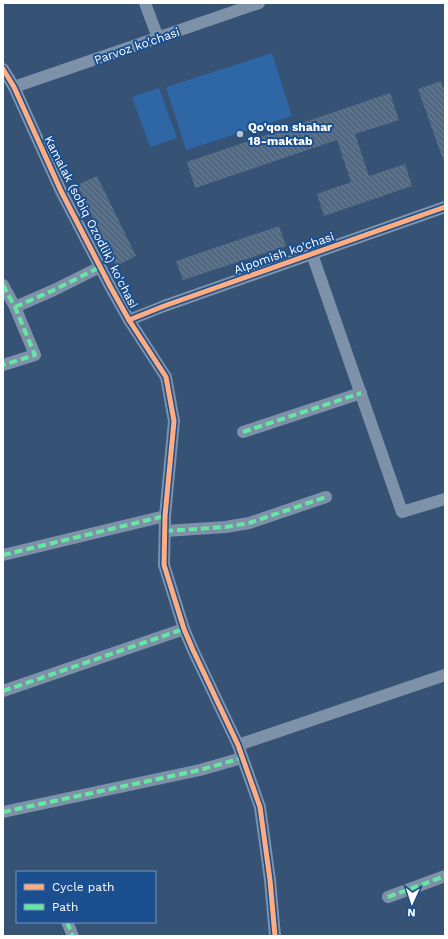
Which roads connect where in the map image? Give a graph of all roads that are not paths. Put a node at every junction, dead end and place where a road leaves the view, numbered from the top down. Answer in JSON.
{"nodes":[{"id":1,"x":145,"y":3,"type":"edge"},
{"id":2,"x":259,"y":3,"type":"edge"},
{"id":3,"x":158,"y":38,"type":"junction"},
{"id":4,"x":3,"y":69,"type":"edge"},
{"id":5,"x":14,"y":88,"type":"junction"},
{"id":6,"x":445,"y":206,"type":"edge"},
{"id":7,"x":312,"y":254,"type":"junction"},
{"id":8,"x":100,"y":267,"type":"junction"},
{"id":9,"x":3,"y":285,"type":"edge"},
{"id":10,"x":15,"y":307,"type":"junction"},
{"id":11,"x":129,"y":320,"type":"junction"},
{"id":12,"x":3,"y":365,"type":"edge"},
{"id":13,"x":361,"y":393,"type":"junction"},
{"id":14,"x":243,"y":432,"type":"dead end"},
{"id":15,"x":326,"y":497,"type":"dead end"},
{"id":16,"x":445,"y":499,"type":"edge"},
{"id":17,"x":165,"y":516,"type":"junction"},
{"id":18,"x":165,"y":531,"type":"junction"},
{"id":19,"x":3,"y":555,"type":"edge"},
{"id":20,"x":184,"y":629,"type":"junction"},
{"id":21,"x":445,"y":675,"type":"edge"},
{"id":22,"x":3,"y":691,"type":"edge"},
{"id":23,"x":238,"y":744,"type":"junction"},
{"id":24,"x":242,"y":758,"type":"junction"},
{"id":25,"x":3,"y":812,"type":"edge"},
{"id":26,"x":445,"y":876,"type":"edge"},
{"id":27,"x":388,"y":897,"type":"dead end"},
{"id":28,"x":67,"y":923,"type":"edge"},
{"id":29,"x":73,"y":936,"type":"edge"},
{"id":30,"x":275,"y":936,"type":"edge"}],
"edges":[{"from":1,"to":3,"type":"street"},
{"from":2,"to":3,"type":"street","name":"Parvoz ko'chasi"},
{"from":3,"to":5,"type":"street","name":"Parvoz ko'chasi"},
{"from":4,"to":5,"type":"street","name":"Kamalak (sobiq Ozodlik) ko'chasi"},
{"from":5,"to":8,"type":"street","name":"Kamalak (sobiq Ozodlik) ko'chasi"},
{"from":6,"to":7,"type":"street","name":"Alpomish ko'chasi"},
{"from":7,"to":11,"type":"street","name":"Alpomish ko'chasi"},
{"from":7,"to":13,"type":"street","name":"Alpomish ko'chasi"},
{"from":8,"to":10,"type":"street"},
{"from":8,"to":11,"type":"street","name":"Kamalak (sobiq Ozodlik) ko'chasi"},
{"from":9,"to":10,"type":"street"},
{"from":10,"to":12,"type":"street"},
{"from":11,"to":17,"type":"street","name":"Kamalak (sobiq Ozodlik) ko'chasi"},
{"from":13,"to":14,"type":"street"},
{"from":13,"to":16,"type":"street","name":"Alpomish ko'chasi"},
{"from":15,"to":18,"type":"street"},
{"from":17,"to":18,"type":"street","name":"Kamalak (sobiq Ozodlik) ko'chasi"},
{"from":17,"to":19,"type":"street"},
{"from":18,"to":20,"type":"street","name":"Kamalak (sobiq Ozodlik) ko'chasi"},
{"from":20,"to":22,"type":"street"},
{"from":20,"to":23,"type":"street","name":"Kamalak (sobiq Ozodlik) ko'chasi"},
{"from":21,"to":23,"type":"street"},
{"from":23,"to":24,"type":"street","name":"Kamalak (sobiq Ozodlik) ko'chasi"},
{"from":24,"to":25,"type":"street"},
{"from":24,"to":30,"type":"street","name":"Kamalak (sobiq Ozodlik) ko'chasi"},
{"from":26,"to":27,"type":"street"},
{"from":28,"to":29,"type":"street"}]}
